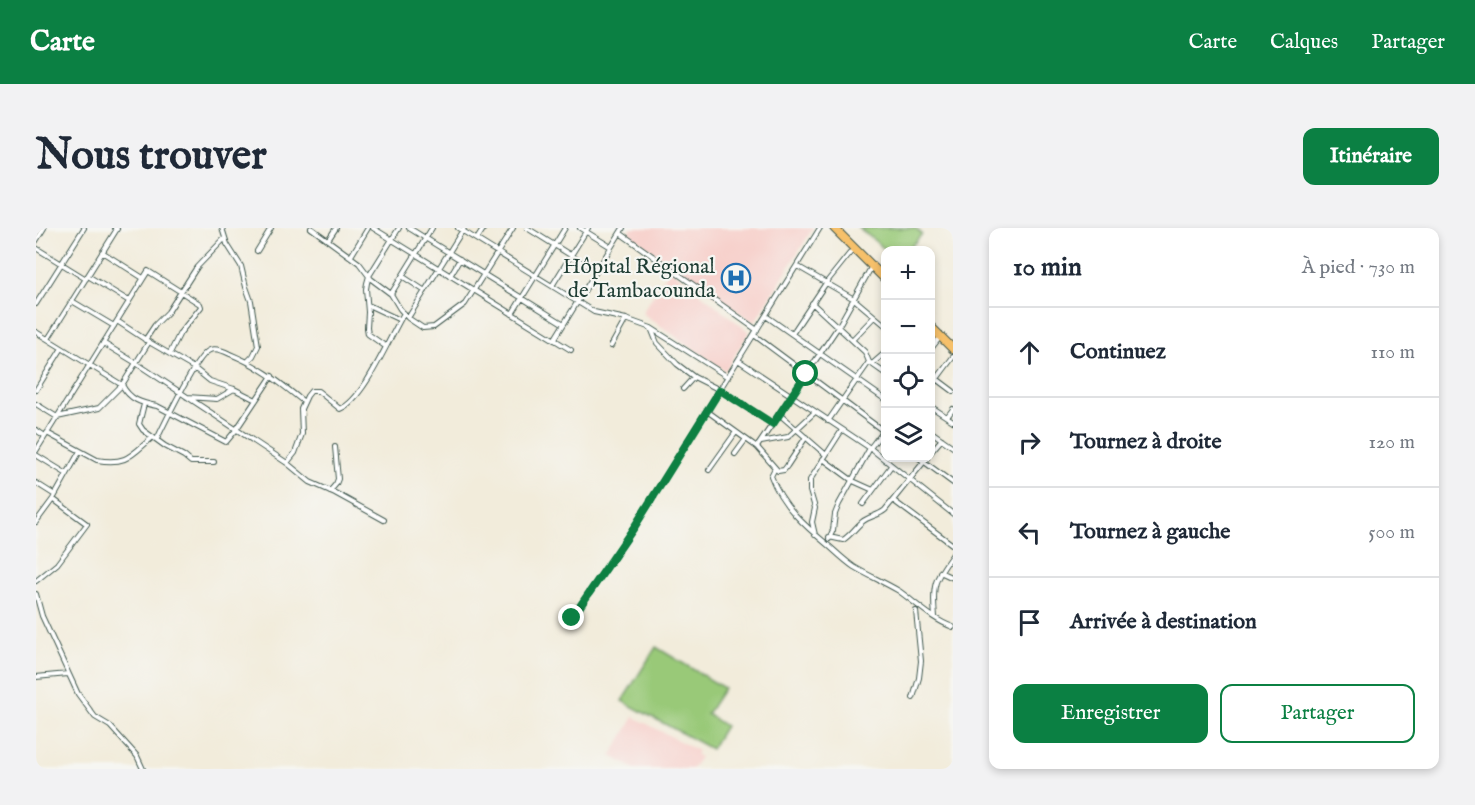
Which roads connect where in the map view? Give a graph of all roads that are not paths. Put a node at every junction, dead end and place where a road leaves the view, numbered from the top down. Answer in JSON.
{"nodes":[{"id":1,"x":44,"y":228,"type":"edge"},
{"id":2,"x":84,"y":228,"type":"edge"},
{"id":3,"x":116,"y":228,"type":"edge"},
{"id":4,"x":222,"y":228,"type":"edge"},
{"id":5,"x":311,"y":228,"type":"edge"},
{"id":6,"x":336,"y":228,"type":"edge"},
{"id":7,"x":368,"y":228,"type":"edge"},
{"id":8,"x":373,"y":228,"type":"edge"},
{"id":9,"x":399,"y":228,"type":"edge"},
{"id":10,"x":409,"y":228,"type":"edge"},
{"id":11,"x":432,"y":228,"type":"edge"},
{"id":12,"x":484,"y":228,"type":"edge"},
{"id":13,"x":513,"y":228,"type":"edge"},
{"id":14,"x":527,"y":228,"type":"edge"},
{"id":15,"x":565,"y":228,"type":"edge"},
{"id":16,"x":580,"y":228,"type":"edge"},
{"id":17,"x":623,"y":228,"type":"edge"},
{"id":18,"x":820,"y":228,"type":"edge"},
{"id":19,"x":834,"y":228,"type":"edge"},
{"id":20,"x":269,"y":229,"type":"edge"},
{"id":21,"x":461,"y":229,"type":"edge"},
{"id":22,"x":587,"y":230,"type":"edge"},
{"id":23,"x":620,"y":233,"type":"junction"},
{"id":24,"x":225,"y":238,"type":"junction"},
{"id":25,"x":425,"y":238,"type":"junction"},
{"id":26,"x":477,"y":239,"type":"junction"},
{"id":27,"x":328,"y":240,"type":"junction"},
{"id":28,"x":392,"y":240,"type":"junction"},
{"id":29,"x":36,"y":241,"type":"edge"},
{"id":30,"x":555,"y":245,"type":"junction"},
{"id":31,"x":611,"y":247,"type":"junction"},
{"id":32,"x":36,"y":248,"type":"edge"},
{"id":33,"x":854,"y":248,"type":"junction"},
{"id":34,"x":257,"y":251,"type":"dead end"},
{"id":35,"x":102,"y":252,"type":"junction"},
{"id":36,"x":498,"y":252,"type":"junction"},
{"id":37,"x":448,"y":253,"type":"junction"},
{"id":38,"x":415,"y":254,"type":"junction"},
{"id":39,"x":351,"y":256,"type":"junction"},
{"id":40,"x":571,"y":256,"type":"junction"},
{"id":41,"x":460,"y":260,"type":"junction"},
{"id":42,"x":61,"y":264,"type":"junction"},
{"id":43,"x":797,"y":266,"type":"junction"},
{"id":44,"x":872,"y":266,"type":"junction"},
{"id":45,"x":438,"y":269,"type":"junction"},
{"id":46,"x":596,"y":271,"type":"junction"},
{"id":47,"x":484,"y":275,"type":"junction"},
{"id":48,"x":369,"y":276,"type":"junction"},
{"id":49,"x":402,"y":276,"type":"junction"},
{"id":50,"x":450,"y":276,"type":"junction"},
{"id":51,"x":536,"y":276,"type":"junction"},
{"id":52,"x":881,"y":276,"type":"edge"},
{"id":53,"x":87,"y":277,"type":"junction"},
{"id":54,"x":144,"y":278,"type":"junction"},
{"id":55,"x":826,"y":283,"type":"junction"},
{"id":56,"x":552,"y":286,"type":"junction"},
{"id":57,"x":181,"y":291,"type":"junction"},
{"id":58,"x":425,"y":291,"type":"junction"},
{"id":59,"x":474,"y":291,"type":"junction"},
{"id":60,"x":391,"y":294,"type":"junction"},
{"id":61,"x":522,"y":298,"type":"junction"},
{"id":62,"x":854,"y":299,"type":"junction"},
{"id":63,"x":72,"y":300,"type":"junction"},
{"id":64,"x":129,"y":301,"type":"junction"},
{"id":65,"x":577,"y":302,"type":"junction"},
{"id":66,"x":812,"y":303,"type":"junction"},
{"id":67,"x":36,"y":304,"type":"edge"},
{"id":68,"x":367,"y":305,"type":"junction"},
{"id":69,"x":404,"y":313,"type":"junction"},
{"id":70,"x":512,"y":314,"type":"junction"},
{"id":71,"x":766,"y":316,"type":"junction"},
{"id":72,"x":874,"y":316,"type":"junction"},
{"id":73,"x":408,"y":318,"type":"junction"},
{"id":74,"x":626,"y":319,"type":"junction"},
{"id":75,"x":400,"y":320,"type":"junction"},
{"id":76,"x":117,"y":321,"type":"junction"},
{"id":77,"x":881,"y":322,"type":"edge"},
{"id":78,"x":564,"y":324,"type":"junction"},
{"id":79,"x":114,"y":326,"type":"junction"},
{"id":80,"x":838,"y":327,"type":"junction"},
{"id":81,"x":651,"y":328,"type":"junction"},
{"id":82,"x":935,"y":331,"type":"edge"},
{"id":83,"x":755,"y":332,"type":"junction"},
{"id":84,"x":38,"y":333,"type":"edge"},
{"id":85,"x":792,"y":334,"type":"junction"},
{"id":86,"x":941,"y":336,"type":"junction"},
{"id":87,"x":36,"y":339,"type":"edge"},
{"id":88,"x":48,"y":339,"type":"junction"},
{"id":89,"x":554,"y":340,"type":"junction"},
{"id":90,"x":852,"y":340,"type":"junction"},
{"id":91,"x":147,"y":341,"type":"junction"},
{"id":92,"x":103,"y":343,"type":"junction"},
{"id":93,"x":935,"y":344,"type":"edge"},
{"id":94,"x":385,"y":346,"type":"junction"},
{"id":95,"x":611,"y":346,"type":"dead end"},
{"id":96,"x":62,"y":348,"type":"junction"},
{"id":97,"x":953,"y":349,"type":"edge"},
{"id":98,"x":571,"y":351,"type":"dead end"},
{"id":99,"x":170,"y":353,"type":"junction"},
{"id":100,"x":820,"y":354,"type":"junction"},
{"id":101,"x":882,"y":354,"type":"edge"},
{"id":102,"x":953,"y":357,"type":"edge"},
{"id":103,"x":738,"y":360,"type":"junction"},
{"id":104,"x":248,"y":361,"type":"junction"},
{"id":105,"x":136,"y":363,"type":"junction"},
{"id":106,"x":870,"y":363,"type":"junction"},
{"id":107,"x":89,"y":365,"type":"junction"},
{"id":108,"x":194,"y":368,"type":"junction"},
{"id":109,"x":881,"y":371,"type":"edge"},
{"id":110,"x":806,"y":374,"type":"junction"},
{"id":111,"x":272,"y":376,"type":"junction"},
{"id":112,"x":728,"y":376,"type":"junction"},
{"id":113,"x":694,"y":377,"type":"junction"},
{"id":114,"x":937,"y":379,"type":"junction"},
{"id":115,"x":857,"y":380,"type":"junction"},
{"id":116,"x":935,"y":382,"type":"edge"},
{"id":117,"x":122,"y":385,"type":"junction"},
{"id":118,"x":234,"y":389,"type":"junction"},
{"id":119,"x":683,"y":389,"type":"dead end"},
{"id":120,"x":36,"y":390,"type":"edge"},
{"id":121,"x":720,"y":390,"type":"junction"},
{"id":122,"x":953,"y":391,"type":"edge"},
{"id":123,"x":180,"y":392,"type":"junction"},
{"id":124,"x":792,"y":396,"type":"junction"},
{"id":125,"x":186,"y":397,"type":"junction"},
{"id":126,"x":881,"y":397,"type":"edge"},
{"id":127,"x":255,"y":400,"type":"junction"},
{"id":128,"x":842,"y":400,"type":"junction"},
{"id":129,"x":304,"y":402,"type":"junction"},
{"id":130,"x":36,"y":404,"type":"edge"},
{"id":131,"x":144,"y":404,"type":"junction"},
{"id":132,"x":934,"y":408,"type":"edge"},
{"id":133,"x":953,"y":409,"type":"edge"},
{"id":134,"x":707,"y":411,"type":"junction"},
{"id":135,"x":815,"y":412,"type":"junction"},
{"id":136,"x":169,"y":413,"type":"junction"},
{"id":137,"x":779,"y":414,"type":"junction"},
{"id":138,"x":57,"y":417,"type":"junction"},
{"id":139,"x":947,"y":417,"type":"junction"},
{"id":140,"x":828,"y":421,"type":"junction"},
{"id":141,"x":953,"y":422,"type":"edge"},
{"id":142,"x":773,"y":424,"type":"junction"},
{"id":143,"x":797,"y":429,"type":"junction"},
{"id":144,"x":36,"y":430,"type":"edge"},
{"id":145,"x":236,"y":430,"type":"junction"},
{"id":146,"x":842,"y":430,"type":"junction"},
{"id":147,"x":881,"y":430,"type":"edge"},
{"id":148,"x":736,"y":432,"type":"junction"},
{"id":149,"x":46,"y":434,"type":"junction"},
{"id":150,"x":935,"y":434,"type":"edge"},
{"id":151,"x":881,"y":435,"type":"edge"},
{"id":152,"x":806,"y":437,"type":"junction"},
{"id":153,"x":155,"y":438,"type":"junction"},
{"id":154,"x":746,"y":439,"type":"junction"},
{"id":155,"x":942,"y":439,"type":"junction"},
{"id":156,"x":759,"y":445,"type":"junction"},
{"id":157,"x":335,"y":447,"type":"dead end"},
{"id":158,"x":935,"y":447,"type":"edge"},
{"id":159,"x":953,"y":447,"type":"edge"},
{"id":160,"x":870,"y":448,"type":"junction"},
{"id":161,"x":80,"y":450,"type":"junction"},
{"id":162,"x":36,"y":453,"type":"edge"},
{"id":163,"x":735,"y":454,"type":"dead end"},
{"id":164,"x":826,"y":455,"type":"junction"},
{"id":165,"x":823,"y":459,"type":"junction"},
{"id":166,"x":214,"y":462,"type":"dead end"},
{"id":167,"x":924,"y":462,"type":"edge"},
{"id":168,"x":928,"y":462,"type":"edge"},
{"id":169,"x":287,"y":464,"type":"junction"},
{"id":170,"x":891,"y":465,"type":"junction"},
{"id":171,"x":775,"y":468,"type":"junction"},
{"id":172,"x":709,"y":470,"type":"dead end"},
{"id":173,"x":67,"y":474,"type":"junction"},
{"id":174,"x":910,"y":480,"type":"junction"},
{"id":175,"x":853,"y":481,"type":"junction"},
{"id":176,"x":36,"y":483,"type":"edge"},
{"id":177,"x":953,"y":483,"type":"edge"},
{"id":178,"x":873,"y":490,"type":"junction"},
{"id":179,"x":330,"y":491,"type":"junction"},
{"id":180,"x":54,"y":497,"type":"junction"},
{"id":181,"x":894,"y":501,"type":"junction"},
{"id":182,"x":862,"y":504,"type":"dead end"},
{"id":183,"x":952,"y":512,"type":"edge"},
{"id":184,"x":384,"y":520,"type":"dead end"},
{"id":185,"x":36,"y":522,"type":"edge"},
{"id":186,"x":814,"y":534,"type":"junction"},
{"id":187,"x":829,"y":537,"type":"junction"},
{"id":188,"x":827,"y":544,"type":"junction"},
{"id":189,"x":953,"y":545,"type":"edge"},
{"id":190,"x":953,"y":554,"type":"edge"},
{"id":191,"x":940,"y":572,"type":"junction"},
{"id":192,"x":953,"y":578,"type":"edge"},
{"id":193,"x":36,"y":581,"type":"edge"},
{"id":194,"x":36,"y":594,"type":"edge"},
{"id":195,"x":916,"y":611,"type":"dead end"},
{"id":196,"x":935,"y":617,"type":"junction"},
{"id":197,"x":572,"y":618,"type":"dead end"},
{"id":198,"x":953,"y":627,"type":"edge"},
{"id":199,"x":68,"y":674,"type":"junction"},
{"id":200,"x":36,"y":678,"type":"edge"},
{"id":201,"x":912,"y":698,"type":"dead end"},
{"id":202,"x":143,"y":769,"type":"edge"}],
"edges":[{"from":1,"to":29,"type":"street"},
{"from":2,"to":42,"type":"street"},
{"from":3,"to":35,"type":"street"},
{"from":4,"to":24,"type":"street"},
{"from":5,"to":27,"type":"street"},
{"from":6,"to":27,"type":"street"},
{"from":7,"to":39,"type":"street"},
{"from":8,"to":28,"type":"street"},
{"from":9,"to":28,"type":"street"},
{"from":10,"to":25,"type":"street"},
{"from":11,"to":25,"type":"street"},
{"from":12,"to":26,"type":"street"},
{"from":13,"to":36,"type":"street"},
{"from":14,"to":30,"type":"street"},
{"from":15,"to":30,"type":"street"},
{"from":16,"to":22,"type":"street"},
{"from":17,"to":23,"type":"street"},
{"from":18,"to":43,"type":"street"},
{"from":19,"to":33,"type":"highway"},
{"from":20,"to":34,"type":"street"},
{"from":21,"to":26,"type":"street"},
{"from":21,"to":37,"type":"street"},
{"from":22,"to":31,"type":"street"},
{"from":22,"to":40,"type":"street"},
{"from":23,"to":31,"type":"street"},
{"from":23,"to":83,"type":"street"},
{"from":24,"to":57,"type":"street"},
{"from":24,"to":104,"type":"street"},
{"from":25,"to":37,"type":"street"},
{"from":25,"to":38,"type":"street"},
{"from":26,"to":36,"type":"street"},
{"from":27,"to":39,"type":"street"},
{"from":28,"to":38,"type":"street"},
{"from":28,"to":48,"type":"street"},
{"from":30,"to":40,"type":"street"},
{"from":30,"to":51,"type":"street"},
{"from":31,"to":46,"type":"street"},
{"from":32,"to":42,"type":"street"},
{"from":33,"to":44,"type":"highway"},
{"from":33,"to":55,"type":"street"},
{"from":35,"to":53,"type":"street"},
{"from":35,"to":54,"type":"street"},
{"from":36,"to":47,"type":"street"},
{"from":36,"to":51,"type":"street"},
{"from":37,"to":41,"type":"street"},
{"from":37,"to":45,"type":"street"},
{"from":38,"to":45,"type":"street"},
{"from":38,"to":49,"type":"street"},
{"from":39,"to":48,"type":"street"},
{"from":40,"to":46,"type":"street"},
{"from":40,"to":56,"type":"street"},
{"from":41,"to":47,"type":"street"},
{"from":41,"to":50,"type":"street"},
{"from":42,"to":53,"type":"street"},
{"from":42,"to":67,"type":"street"},
{"from":43,"to":55,"type":"street"},
{"from":43,"to":71,"type":"street"},
{"from":44,"to":52,"type":"highway"},
{"from":44,"to":62,"type":"street"},
{"from":45,"to":50,"type":"street"},
{"from":45,"to":58,"type":"street"},
{"from":46,"to":65,"type":"street"},
{"from":47,"to":59,"type":"street"},
{"from":47,"to":61,"type":"street"},
{"from":48,"to":60,"type":"street"},
{"from":48,"to":68,"type":"street"},
{"from":49,"to":58,"type":"street"},
{"from":49,"to":60,"type":"street"},
{"from":50,"to":59,"type":"street"},
{"from":51,"to":56,"type":"street"},
{"from":51,"to":61,"type":"street"},
{"from":53,"to":63,"type":"street"},
{"from":53,"to":64,"type":"street"},
{"from":54,"to":57,"type":"street"},
{"from":54,"to":64,"type":"street"},
{"from":55,"to":62,"type":"street"},
{"from":55,"to":66,"type":"street"},
{"from":56,"to":65,"type":"street"},
{"from":57,"to":91,"type":"street"},
{"from":57,"to":99,"type":"street"},
{"from":58,"to":73,"type":"street"},
{"from":59,"to":70,"type":"street"},
{"from":59,"to":73,"type":"street"},
{"from":60,"to":69,"type":"street"},
{"from":61,"to":70,"type":"street"},
{"from":61,"to":78,"type":"street"},
{"from":62,"to":72,"type":"street"},
{"from":62,"to":80,"type":"street"},
{"from":63,"to":79,"type":"street"},
{"from":63,"to":88,"type":"street"},
{"from":64,"to":76,"type":"street"},
{"from":65,"to":74,"type":"street"},
{"from":65,"to":78,"type":"street"},
{"from":66,"to":80,"type":"street"},
{"from":66,"to":85,"type":"street"},
{"from":68,"to":75,"type":"street"},
{"from":68,"to":94,"type":"street"},
{"from":69,"to":73,"type":"street"},
{"from":69,"to":75,"type":"street"},
{"from":70,"to":89,"type":"street"},
{"from":71,"to":83,"type":"street"},
{"from":71,"to":85,"type":"street"},
{"from":72,"to":77,"type":"street"},
{"from":72,"to":90,"type":"street"},
{"from":74,"to":81,"type":"street"},
{"from":74,"to":95,"type":"street"},
{"from":75,"to":94,"type":"street"},
{"from":76,"to":79,"type":"street"},
{"from":76,"to":91,"type":"street"},
{"from":78,"to":89,"type":"street"},
{"from":79,"to":92,"type":"street"},
{"from":80,"to":90,"type":"street"},
{"from":80,"to":100,"type":"street"},
{"from":81,"to":112,"type":"street"},
{"from":81,"to":113,"type":"street"},
{"from":82,"to":86,"type":"highway"},
{"from":83,"to":103,"type":"street"},
{"from":83,"to":110,"type":"street"},
{"from":84,"to":87,"type":"street"},
{"from":84,"to":88,"type":"street"},
{"from":85,"to":100,"type":"street"},
{"from":86,"to":93,"type":"street"},
{"from":86,"to":97,"type":"highway"},
{"from":88,"to":96,"type":"street"},
{"from":89,"to":98,"type":"street"},
{"from":90,"to":106,"type":"street"},
{"from":91,"to":99,"type":"street"},
{"from":91,"to":105,"type":"street"},
{"from":92,"to":105,"type":"street"},
{"from":92,"to":107,"type":"street"},
{"from":94,"to":129,"type":"street"},
{"from":96,"to":107,"type":"street"},
{"from":96,"to":120,"type":"street"},
{"from":99,"to":108,"type":"street"},
{"from":100,"to":110,"type":"street"},
{"from":100,"to":115,"type":"street"},
{"from":101,"to":106,"type":"street"},
{"from":102,"to":114,"type":"street"},
{"from":103,"to":112,"type":"street"},
{"from":103,"to":124,"type":"street"},
{"from":104,"to":108,"type":"street"},
{"from":104,"to":111,"type":"street"},
{"from":105,"to":117,"type":"street"},
{"from":105,"to":123,"type":"street"},
{"from":106,"to":109,"type":"street"},
{"from":106,"to":115,"type":"street"},
{"from":107,"to":117,"type":"street"},
{"from":107,"to":138,"type":"street"},
{"from":108,"to":118,"type":"street"},
{"from":108,"to":123,"type":"street"},
{"from":110,"to":124,"type":"street"},
{"from":110,"to":128,"type":"street"},
{"from":111,"to":127,"type":"street"},
{"from":111,"to":129,"type":"street"},
{"from":112,"to":121,"type":"street"},
{"from":113,"to":119,"type":"street"},
{"from":113,"to":121,"type":"street"},
{"from":114,"to":116,"type":"street"},
{"from":114,"to":122,"type":"street"},
{"from":115,"to":126,"type":"street"},
{"from":115,"to":128,"type":"street"},
{"from":117,"to":131,"type":"street"},
{"from":117,"to":138,"type":"street"},
{"from":118,"to":125,"type":"street"},
{"from":118,"to":127,"type":"street"},
{"from":121,"to":134,"type":"street"},
{"from":121,"to":142,"type":"street"},
{"from":123,"to":125,"type":"street"},
{"from":123,"to":136,"type":"street"},
{"from":124,"to":135,"type":"street"},
{"from":124,"to":137,"type":"street"},
{"from":125,"to":145,"type":"street"},
{"from":127,"to":145,"type":"street"},
{"from":128,"to":140,"type":"street"},
{"from":128,"to":147,"type":"street"},
{"from":129,"to":169,"type":"street"},
{"from":130,"to":138,"type":"street"},
{"from":131,"to":136,"type":"street"},
{"from":131,"to":153,"type":"street"},
{"from":132,"to":139,"type":"street"},
{"from":133,"to":139,"type":"street"},
{"from":134,"to":148,"type":"street"},
{"from":134,"to":197,"type":"street"},
{"from":135,"to":140,"type":"street"},
{"from":135,"to":143,"type":"street"},
{"from":136,"to":145,"type":"street"},
{"from":136,"to":153,"type":"street"},
{"from":137,"to":142,"type":"street"},
{"from":137,"to":143,"type":"street"},
{"from":138,"to":149,"type":"street"},
{"from":139,"to":141,"type":"street"},
{"from":140,"to":146,"type":"street"},
{"from":142,"to":156,"type":"street"},
{"from":143,"to":152,"type":"street"},
{"from":143,"to":156,"type":"street"},
{"from":144,"to":149,"type":"street"},
{"from":145,"to":169,"type":"street"},
{"from":146,"to":160,"type":"street"},
{"from":146,"to":164,"type":"street"},
{"from":148,"to":154,"type":"street"},
{"from":148,"to":172,"type":"street"},
{"from":149,"to":161,"type":"street"},
{"from":149,"to":162,"type":"street"},
{"from":150,"to":155,"type":"street"},
{"from":151,"to":160,"type":"street"},
{"from":152,"to":164,"type":"street"},
{"from":152,"to":171,"type":"street"},
{"from":153,"to":161,"type":"street"},
{"from":153,"to":166,"type":"street"},
{"from":154,"to":156,"type":"street"},
{"from":154,"to":163,"type":"street"},
{"from":155,"to":158,"type":"street"},
{"from":155,"to":159,"type":"street"},
{"from":156,"to":171,"type":"street"},
{"from":157,"to":179,"type":"street"},
{"from":160,"to":170,"type":"street"},
{"from":160,"to":175,"type":"street"},
{"from":161,"to":173,"type":"street"},
{"from":162,"to":173,"type":"street"},
{"from":164,"to":165,"type":"street"},
{"from":165,"to":175,"type":"street"},
{"from":165,"to":186,"type":"street"},
{"from":167,"to":174,"type":"street"},
{"from":168,"to":177,"type":"street"},
{"from":169,"to":179,"type":"street"},
{"from":170,"to":174,"type":"street"},
{"from":170,"to":178,"type":"street"},
{"from":171,"to":186,"type":"street"},
{"from":173,"to":180,"type":"street"},
{"from":174,"to":181,"type":"street"},
{"from":174,"to":183,"type":"street"},
{"from":175,"to":178,"type":"street"},
{"from":175,"to":187,"type":"street"},
{"from":176,"to":180,"type":"street"},
{"from":178,"to":182,"type":"street"},
{"from":179,"to":184,"type":"street"},
{"from":180,"to":185,"type":"street"},
{"from":180,"to":193,"type":"street"},
{"from":181,"to":187,"type":"street"},
{"from":181,"to":189,"type":"street"},
{"from":186,"to":188,"type":"street"},
{"from":187,"to":188,"type":"street"},
{"from":188,"to":196,"type":"street"},
{"from":190,"to":191,"type":"street"},
{"from":191,"to":192,"type":"street"},
{"from":191,"to":196,"type":"street"},
{"from":194,"to":199,"type":"street"},
{"from":195,"to":201,"type":"street"},
{"from":196,"to":198,"type":"street"},
{"from":199,"to":200,"type":"street"},
{"from":199,"to":202,"type":"street"}]}
